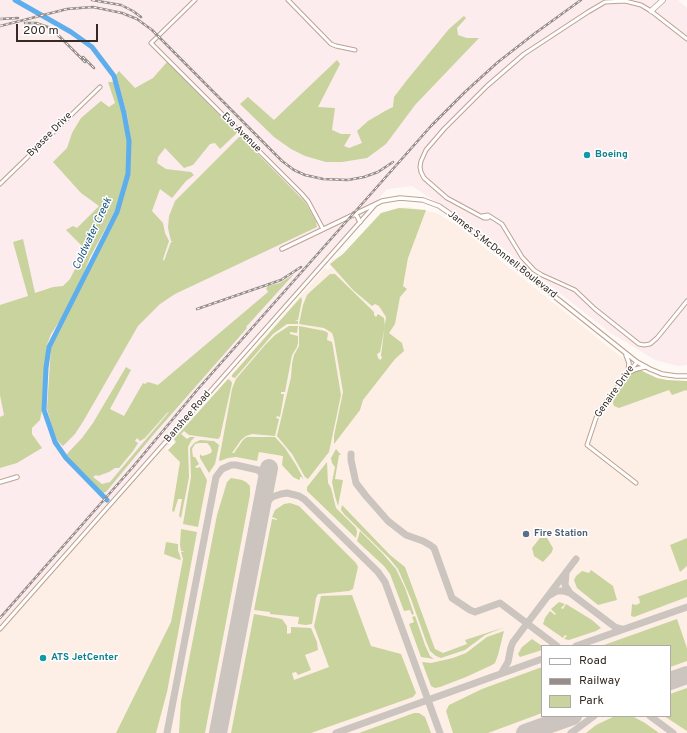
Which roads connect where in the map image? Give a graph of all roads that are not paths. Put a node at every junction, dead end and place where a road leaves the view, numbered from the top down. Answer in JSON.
{"nodes":[{"id":1,"x":195,"y":0,"type":"edge"},
{"id":2,"x":288,"y":0,"type":"edge"},
{"id":3,"x":659,"y":0,"type":"edge"},
{"id":4,"x":663,"y":0,"type":"edge"},
{"id":5,"x":651,"y":11,"type":"junction"},
{"id":6,"x":687,"y":39,"type":"edge"},
{"id":7,"x":354,"y":50,"type":"dead end"},
{"id":8,"x":100,"y":87,"type":"dead end"},
{"id":9,"x":0,"y":184,"type":"edge"},
{"id":10,"x":375,"y":204,"type":"junction"},
{"id":11,"x":354,"y":214,"type":"junction"},
{"id":12,"x":360,"y":222,"type":"junction"},
{"id":13,"x":323,"y":229,"type":"junction"},
{"id":14,"x":282,"y":249,"type":"dead end"},
{"id":15,"x":687,"y":300,"type":"edge"},
{"id":16,"x":626,"y":354,"type":"junction"},
{"id":17,"x":637,"y":362,"type":"junction"},
{"id":18,"x":645,"y":367,"type":"junction"},
{"id":19,"x":628,"y":372,"type":"junction"},
{"id":20,"x":687,"y":376,"type":"edge"},
{"id":21,"x":17,"y":477,"type":"dead end"},
{"id":22,"x":0,"y":482,"type":"edge"},
{"id":23,"x":636,"y":483,"type":"dead end"},
{"id":24,"x":0,"y":629,"type":"edge"}],
"edges":[{"from":1,"to":13,"type":"street","name":"Eva Avenue"},
{"from":2,"to":7,"type":"street"},
{"from":3,"to":5,"type":"highway"},
{"from":4,"to":5,"type":"highway"},
{"from":5,"to":6,"type":"street"},
{"from":5,"to":15,"type":"street"},
{"from":8,"to":9,"type":"street","name":"Byasee Drive"},
{"from":10,"to":11,"type":"main road","name":"James S McDonnell Boulevard"},
{"from":10,"to":12,"type":"street","name":"Banshee Road"},
{"from":10,"to":16,"type":"main road","name":"James S McDonnell Boulevard"},
{"from":11,"to":12,"type":"main road"},
{"from":11,"to":13,"type":"main road","name":"James S McDonnell Boulevard"},
{"from":12,"to":24,"type":"street","name":"Banshee Road"},
{"from":13,"to":14,"type":"main road","name":"James S McDonnell Boulevard"},
{"from":16,"to":17,"type":"main road","name":"James S McDonnell Boulevard"},
{"from":16,"to":19,"type":"main road"},
{"from":17,"to":18,"type":"main road","name":"James S McDonnell Boulevard"},
{"from":17,"to":19,"type":"street","name":"Genaire Drive"},
{"from":18,"to":19,"type":"main road"},
{"from":18,"to":20,"type":"main road","name":"James S McDonnell Boulevard"},
{"from":19,"to":23,"type":"street","name":"Genaire Drive"},
{"from":21,"to":22,"type":"main road"}]}
